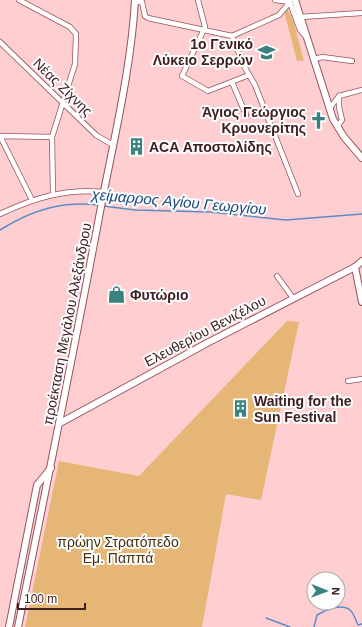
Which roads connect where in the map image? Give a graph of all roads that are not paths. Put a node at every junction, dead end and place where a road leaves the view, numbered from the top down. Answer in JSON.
{"nodes":[{"id":1,"x":19,"y":0,"type":"edge"},
{"id":2,"x":198,"y":0,"type":"edge"},
{"id":3,"x":275,"y":0,"type":"edge"},
{"id":4,"x":135,"y":1,"type":"edge"},
{"id":5,"x":291,"y":1,"type":"edge"},
{"id":6,"x":362,"y":13,"type":"edge"},
{"id":7,"x":300,"y":17,"type":"junction"},
{"id":8,"x":204,"y":29,"type":"junction"},
{"id":9,"x":232,"y":36,"type":"junction"},
{"id":10,"x":307,"y":38,"type":"junction"},
{"id":11,"x":0,"y":44,"type":"edge"},
{"id":12,"x":314,"y":59,"type":"junction"},
{"id":13,"x":352,"y":61,"type":"dead end"},
{"id":14,"x":249,"y":75,"type":"junction"},
{"id":15,"x":232,"y":82,"type":"junction"},
{"id":16,"x":362,"y":90,"type":"edge"},
{"id":17,"x":339,"y":96,"type":"junction"},
{"id":18,"x":62,"y":102,"type":"junction"},
{"id":19,"x":329,"y":109,"type":"junction"},
{"id":20,"x":246,"y":115,"type":"dead end"},
{"id":21,"x":337,"y":127,"type":"junction"},
{"id":22,"x":0,"y":136,"type":"edge"},
{"id":23,"x":52,"y":137,"type":"junction"},
{"id":24,"x":113,"y":145,"type":"junction"},
{"id":25,"x":362,"y":157,"type":"edge"},
{"id":26,"x":53,"y":194,"type":"junction"},
{"id":27,"x":298,"y":194,"type":"dead end"},
{"id":28,"x":103,"y":195,"type":"junction"},
{"id":29,"x":32,"y":200,"type":"junction"},
{"id":30,"x":0,"y":214,"type":"edge"},
{"id":31,"x":362,"y":261,"type":"edge"},
{"id":32,"x":355,"y":267,"type":"junction"},
{"id":33,"x":277,"y":276,"type":"dead end"},
{"id":34,"x":293,"y":298,"type":"junction"},
{"id":35,"x":362,"y":302,"type":"edge"},
{"id":36,"x":362,"y":379,"type":"edge"},
{"id":37,"x":348,"y":381,"type":"dead end"},
{"id":38,"x":60,"y":423,"type":"junction"},
{"id":39,"x":51,"y":468,"type":"junction"},
{"id":40,"x":8,"y":627,"type":"edge"},
{"id":41,"x":18,"y":627,"type":"edge"}],
"edges":[{"from":1,"to":18,"type":"street"},
{"from":2,"to":8,"type":"street"},
{"from":3,"to":5,"type":"street"},
{"from":4,"to":8,"type":"street"},
{"from":4,"to":24,"type":"main road","name":"προέκταση Μεγάλου Αλεξάνδρου"},
{"from":5,"to":7,"type":"main road"},
{"from":5,"to":9,"type":"street"},
{"from":5,"to":10,"type":"street"},
{"from":6,"to":7,"type":"street"},
{"from":7,"to":10,"type":"main road"},
{"from":8,"to":9,"type":"street"},
{"from":8,"to":15,"type":"street"},
{"from":9,"to":14,"type":"street"},
{"from":10,"to":12,"type":"main road"},
{"from":11,"to":18,"type":"street","name":"Νέας Ζίχνης"},
{"from":12,"to":13,"type":"street"},
{"from":12,"to":19,"type":"main road"},
{"from":14,"to":15,"type":"street"},
{"from":14,"to":27,"type":"street"},
{"from":15,"to":20,"type":"street"},
{"from":16,"to":17,"type":"street"},
{"from":17,"to":19,"type":"street"},
{"from":17,"to":21,"type":"street"},
{"from":18,"to":23,"type":"street"},
{"from":18,"to":24,"type":"street","name":"Νέας Ζίχνης"},
{"from":19,"to":21,"type":"main road"},
{"from":21,"to":25,"type":"main road"},
{"from":22,"to":23,"type":"street"},
{"from":22,"to":29,"type":"street"},
{"from":23,"to":26,"type":"street"},
{"from":24,"to":28,"type":"main road","name":"προέκταση Μεγάλου Αλεξάνδρου"},
{"from":26,"to":28,"type":"street"},
{"from":26,"to":29,"type":"street"},
{"from":28,"to":38,"type":"main road","name":"προέκταση Μεγάλου Αλεξάνδρου"},
{"from":29,"to":30,"type":"street"},
{"from":31,"to":32,"type":"main road","name":"Ελευθερίου Βενιζέλου"},
{"from":32,"to":34,"type":"main road","name":"Ελευθερίου Βενιζέλου"},
{"from":32,"to":35,"type":"main road"},
{"from":33,"to":34,"type":"street"},
{"from":34,"to":38,"type":"main road","name":"Ελευθερίου Βενιζέλου"},
{"from":36,"to":37,"type":"street"},
{"from":38,"to":39,"type":"main road","name":"προέκταση Μεγάλου Αλεξάνδρου"},
{"from":39,"to":40,"type":"main road"},
{"from":39,"to":41,"type":"main road","name":"προέκταση Μεγάλου Αλεξάνδρου"}]}
